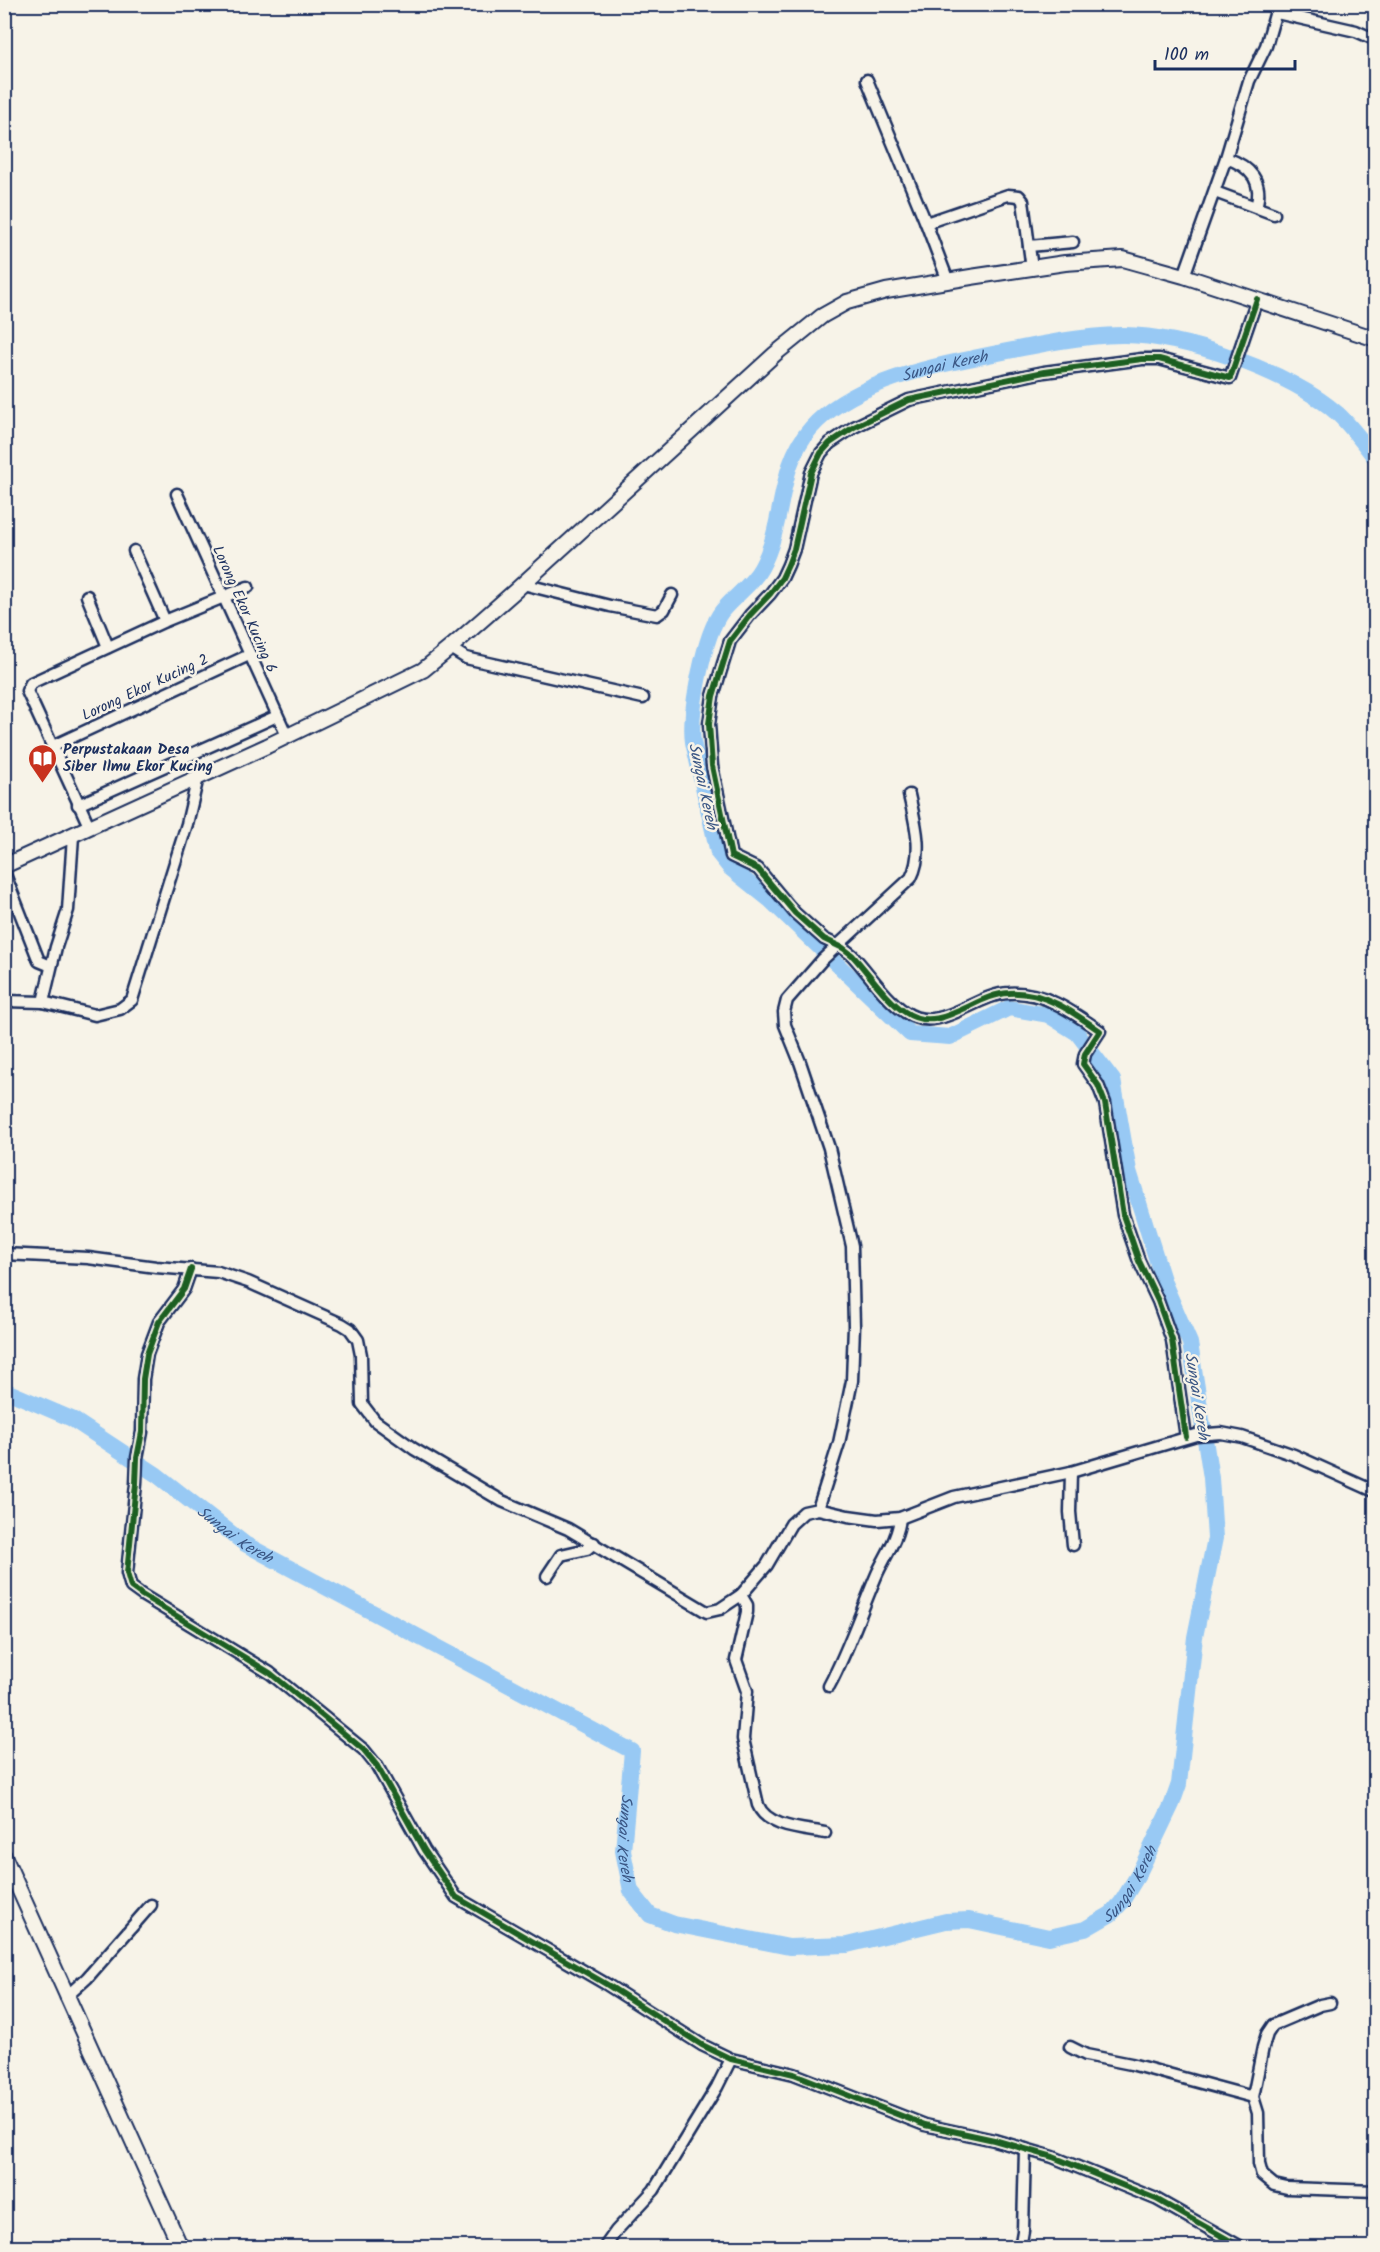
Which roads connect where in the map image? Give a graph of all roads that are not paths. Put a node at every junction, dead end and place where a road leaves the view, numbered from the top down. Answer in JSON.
{"nodes":[{"id":1,"x":1277,"y":9,"type":"edge"},
{"id":2,"x":1376,"y":40,"type":"edge"},
{"id":3,"x":867,"y":80,"type":"dead end"},
{"id":4,"x":1226,"y":158,"type":"junction"},
{"id":5,"x":1215,"y":192,"type":"junction"},
{"id":6,"x":1256,"y":207,"type":"junction"},
{"id":7,"x":1274,"y":214,"type":"dead end"},
{"id":8,"x":926,"y":223,"type":"junction"},
{"id":9,"x":1073,"y":242,"type":"dead end"},
{"id":10,"x":1029,"y":246,"type":"junction"},
{"id":11,"x":1032,"y":268,"type":"junction"},
{"id":12,"x":1184,"y":276,"type":"junction"},
{"id":13,"x":948,"y":281,"type":"junction"},
{"id":14,"x":1257,"y":299,"type":"junction"},
{"id":15,"x":1375,"y":338,"type":"edge"},
{"id":16,"x":177,"y":494,"type":"dead end"},
{"id":17,"x":134,"y":551,"type":"dead end"},
{"id":18,"x":523,"y":584,"type":"junction"},
{"id":19,"x":248,"y":587,"type":"dead end"},
{"id":20,"x":672,"y":595,"type":"dead end"},
{"id":21,"x":87,"y":596,"type":"dead end"},
{"id":22,"x":224,"y":596,"type":"junction"},
{"id":23,"x":165,"y":621,"type":"junction"},
{"id":24,"x":108,"y":647,"type":"junction"},
{"id":25,"x":450,"y":648,"type":"junction"},
{"id":26,"x":249,"y":655,"type":"junction"},
{"id":27,"x":643,"y":698,"type":"dead end"},
{"id":28,"x":277,"y":716,"type":"junction"},
{"id":29,"x":287,"y":736,"type":"junction"},
{"id":30,"x":53,"y":746,"type":"junction"},
{"id":31,"x":198,"y":777,"type":"junction"},
{"id":32,"x":909,"y":795,"type":"dead end"},
{"id":33,"x":78,"y":805,"type":"junction"},
{"id":34,"x":90,"y":828,"type":"junction"},
{"id":35,"x":73,"y":836,"type":"junction"},
{"id":36,"x":4,"y":866,"type":"edge"},
{"id":37,"x":4,"y":872,"type":"edge"},
{"id":38,"x":833,"y":948,"type":"junction"},
{"id":39,"x":51,"y":966,"type":"junction"},
{"id":40,"x":4,"y":1001,"type":"edge"},
{"id":41,"x":43,"y":1002,"type":"junction"},
{"id":42,"x":4,"y":1254,"type":"edge"},
{"id":43,"x":191,"y":1269,"type":"junction"},
{"id":44,"x":1191,"y":1436,"type":"junction"},
{"id":45,"x":1071,"y":1472,"type":"junction"},
{"id":46,"x":1376,"y":1492,"type":"edge"},
{"id":47,"x":818,"y":1509,"type":"junction"},
{"id":48,"x":900,"y":1518,"type":"junction"},
{"id":49,"x":594,"y":1543,"type":"junction"},
{"id":50,"x":1073,"y":1545,"type":"dead end"},
{"id":51,"x":547,"y":1576,"type":"dead end"},
{"id":52,"x":741,"y":1595,"type":"junction"},
{"id":53,"x":829,"y":1686,"type":"dead end"},
{"id":54,"x":825,"y":1833,"type":"dead end"},
{"id":55,"x":4,"y":1856,"type":"edge"},
{"id":56,"x":151,"y":1905,"type":"dead end"},
{"id":57,"x":66,"y":1997,"type":"junction"},
{"id":58,"x":1330,"y":2003,"type":"dead end"},
{"id":59,"x":1070,"y":2047,"type":"dead end"},
{"id":60,"x":731,"y":2059,"type":"junction"},
{"id":61,"x":1253,"y":2097,"type":"junction"},
{"id":62,"x":1025,"y":2149,"type":"junction"},
{"id":63,"x":1376,"y":2191,"type":"edge"},
{"id":64,"x":181,"y":2247,"type":"edge"},
{"id":65,"x":604,"y":2247,"type":"edge"},
{"id":66,"x":1020,"y":2247,"type":"edge"},
{"id":67,"x":1243,"y":2247,"type":"edge"}],
"edges":[{"from":1,"to":2,"type":"street"},
{"from":1,"to":4,"type":"street"},
{"from":3,"to":8,"type":"street"},
{"from":4,"to":5,"type":"street"},
{"from":4,"to":6,"type":"street"},
{"from":5,"to":6,"type":"street"},
{"from":5,"to":12,"type":"street"},
{"from":6,"to":7,"type":"street"},
{"from":8,"to":10,"type":"street"},
{"from":8,"to":13,"type":"street"},
{"from":9,"to":10,"type":"street"},
{"from":10,"to":11,"type":"street"},
{"from":11,"to":12,"type":"street"},
{"from":11,"to":13,"type":"street"},
{"from":12,"to":14,"type":"street"},
{"from":13,"to":18,"type":"street"},
{"from":14,"to":15,"type":"street"},
{"from":14,"to":38,"type":"street"},
{"from":16,"to":22,"type":"street","name":"Lorong Ekor Kucing 6"},
{"from":17,"to":23,"type":"street"},
{"from":18,"to":20,"type":"street"},
{"from":18,"to":25,"type":"street"},
{"from":19,"to":22,"type":"street"},
{"from":21,"to":24,"type":"street"},
{"from":22,"to":23,"type":"street"},
{"from":22,"to":26,"type":"street","name":"Lorong Ekor Kucing 6"},
{"from":23,"to":24,"type":"street"},
{"from":24,"to":30,"type":"street"},
{"from":25,"to":27,"type":"street"},
{"from":25,"to":29,"type":"street"},
{"from":26,"to":28,"type":"street","name":"Lorong Ekor Kucing 6"},
{"from":26,"to":30,"type":"street","name":"Lorong Ekor Kucing 2"},
{"from":28,"to":29,"type":"street","name":"Lorong Ekor Kucing 6"},
{"from":28,"to":33,"type":"street"},
{"from":29,"to":31,"type":"street"},
{"from":30,"to":33,"type":"street"},
{"from":31,"to":34,"type":"street"},
{"from":31,"to":41,"type":"street"},
{"from":32,"to":38,"type":"street"},
{"from":33,"to":34,"type":"street"},
{"from":34,"to":35,"type":"street"},
{"from":35,"to":36,"type":"street"},
{"from":35,"to":39,"type":"street"},
{"from":37,"to":39,"type":"street"},
{"from":38,"to":44,"type":"street"},
{"from":38,"to":47,"type":"street"},
{"from":39,"to":41,"type":"street"},
{"from":40,"to":41,"type":"street"},
{"from":42,"to":43,"type":"street"},
{"from":43,"to":49,"type":"street"},
{"from":43,"to":60,"type":"street"},
{"from":44,"to":45,"type":"street"},
{"from":44,"to":46,"type":"street"},
{"from":45,"to":48,"type":"street"},
{"from":45,"to":50,"type":"street"},
{"from":47,"to":48,"type":"street"},
{"from":47,"to":52,"type":"street"},
{"from":48,"to":53,"type":"street"},
{"from":49,"to":51,"type":"street"},
{"from":49,"to":52,"type":"street"},
{"from":52,"to":54,"type":"street"},
{"from":55,"to":57,"type":"street"},
{"from":56,"to":57,"type":"street"},
{"from":57,"to":64,"type":"street"},
{"from":58,"to":61,"type":"street"},
{"from":59,"to":61,"type":"street"},
{"from":60,"to":62,"type":"street"},
{"from":60,"to":65,"type":"street"},
{"from":61,"to":63,"type":"street"},
{"from":62,"to":66,"type":"street"},
{"from":62,"to":67,"type":"street"}]}
